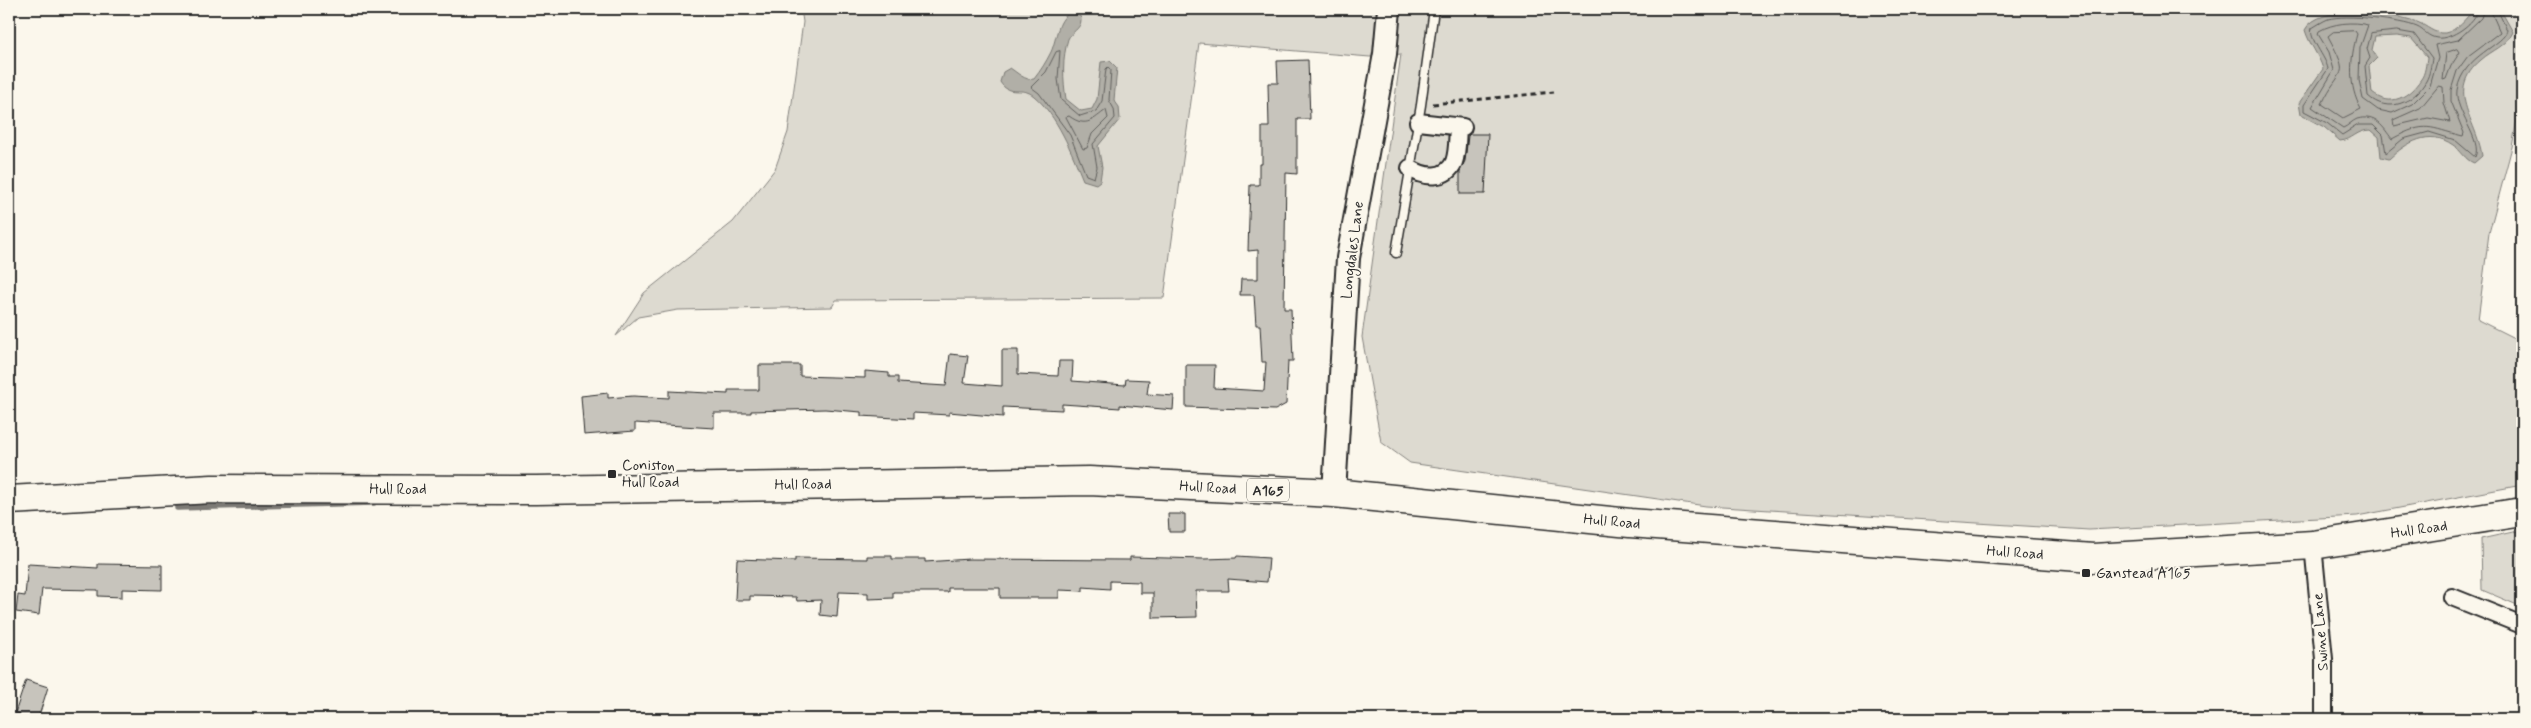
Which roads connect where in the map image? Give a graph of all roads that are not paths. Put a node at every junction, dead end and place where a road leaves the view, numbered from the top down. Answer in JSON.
{"nodes":[{"id":1,"x":1389,"y":9,"type":"edge"},
{"id":2,"x":1434,"y":9,"type":"edge"},
{"id":3,"x":1418,"y":122,"type":"junction"},
{"id":4,"x":1410,"y":168,"type":"junction"},
{"id":5,"x":1396,"y":253,"type":"dead end"},
{"id":6,"x":1334,"y":493,"type":"junction"},
{"id":7,"x":9,"y":500,"type":"edge"},
{"id":8,"x":2522,"y":512,"type":"edge"},
{"id":9,"x":2313,"y":544,"type":"junction"},
{"id":10,"x":2452,"y":597,"type":"dead end"},
{"id":11,"x":2522,"y":625,"type":"edge"},
{"id":12,"x":2324,"y":719,"type":"edge"}],
"edges":[{"from":1,"to":6,"type":"street","name":"Longdales Lane"},
{"from":2,"to":3,"type":"lane"},
{"from":3,"to":4,"type":"lane"},
{"from":3,"to":4,"type":"street"},
{"from":4,"to":5,"type":"lane"},
{"from":6,"to":7,"type":"highway","name":"Hull Road","number":"A165"},
{"from":6,"to":9,"type":"highway","name":"Hull Road","number":"A165"},
{"from":8,"to":9,"type":"highway","name":"Hull Road","number":"A165"},
{"from":9,"to":12,"type":"street","name":"Swine Lane"},
{"from":10,"to":11,"type":"street"}]}
